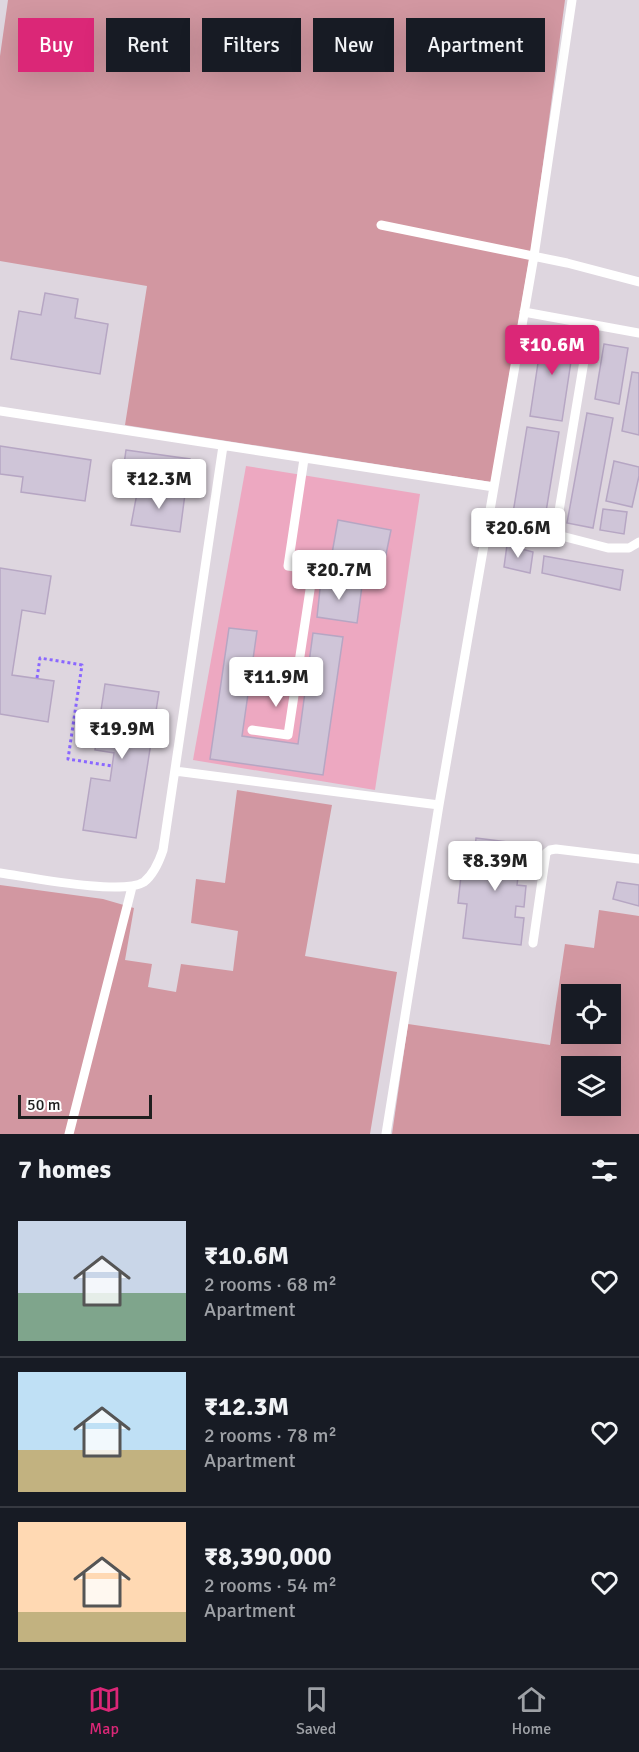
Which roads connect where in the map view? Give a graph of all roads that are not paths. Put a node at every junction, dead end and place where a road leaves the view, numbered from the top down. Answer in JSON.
{"nodes":[{"id":1,"x":572,"y":0,"type":"edge"},
{"id":2,"x":381,"y":225,"type":"dead end"},
{"id":3,"x":534,"y":256,"type":"junction"},
{"id":4,"x":639,"y":282,"type":"edge"},
{"id":5,"x":524,"y":312,"type":"junction"},
{"id":6,"x":590,"y":325,"type":"junction"},
{"id":7,"x":639,"y":333,"type":"edge"},
{"id":8,"x":0,"y":411,"type":"edge"},
{"id":9,"x":223,"y":446,"type":"junction"},
{"id":10,"x":304,"y":459,"type":"junction"},
{"id":11,"x":494,"y":487,"type":"junction"},
{"id":12,"x":488,"y":521,"type":"junction"},
{"id":13,"x":555,"y":535,"type":"junction"},
{"id":14,"x":639,"y":542,"type":"edge"},
{"id":15,"x":313,"y":570,"type":"junction"},
{"id":16,"x":380,"y":579,"type":"dead end"},
{"id":17,"x":252,"y":730,"type":"dead end"},
{"id":18,"x":175,"y":771,"type":"junction"},
{"id":19,"x":439,"y":805,"type":"junction"},
{"id":20,"x":639,"y":859,"type":"edge"},
{"id":21,"x":0,"y":873,"type":"edge"},
{"id":22,"x":132,"y":886,"type":"junction"},
{"id":23,"x":533,"y":943,"type":"dead end"},
{"id":24,"x":69,"y":1134,"type":"edge"},
{"id":25,"x":386,"y":1134,"type":"edge"}],
"edges":[{"from":1,"to":3,"type":"lane"},
{"from":2,"to":3,"type":"lane"},
{"from":3,"to":4,"type":"lane"},
{"from":3,"to":5,"type":"lane"},
{"from":5,"to":6,"type":"lane"},
{"from":5,"to":11,"type":"lane"},
{"from":6,"to":7,"type":"lane"},
{"from":6,"to":13,"type":"lane"},
{"from":8,"to":9,"type":"lane"},
{"from":9,"to":10,"type":"lane"},
{"from":9,"to":18,"type":"lane"},
{"from":10,"to":11,"type":"lane"},
{"from":10,"to":15,"type":"lane"},
{"from":11,"to":12,"type":"lane"},
{"from":12,"to":13,"type":"lane"},
{"from":12,"to":19,"type":"lane"},
{"from":13,"to":14,"type":"lane"},
{"from":15,"to":16,"type":"lane"},
{"from":15,"to":17,"type":"lane"},
{"from":18,"to":19,"type":"lane"},
{"from":18,"to":22,"type":"lane"},
{"from":19,"to":25,"type":"lane"},
{"from":20,"to":23,"type":"lane"},
{"from":21,"to":22,"type":"lane"},
{"from":22,"to":24,"type":"lane"}]}
